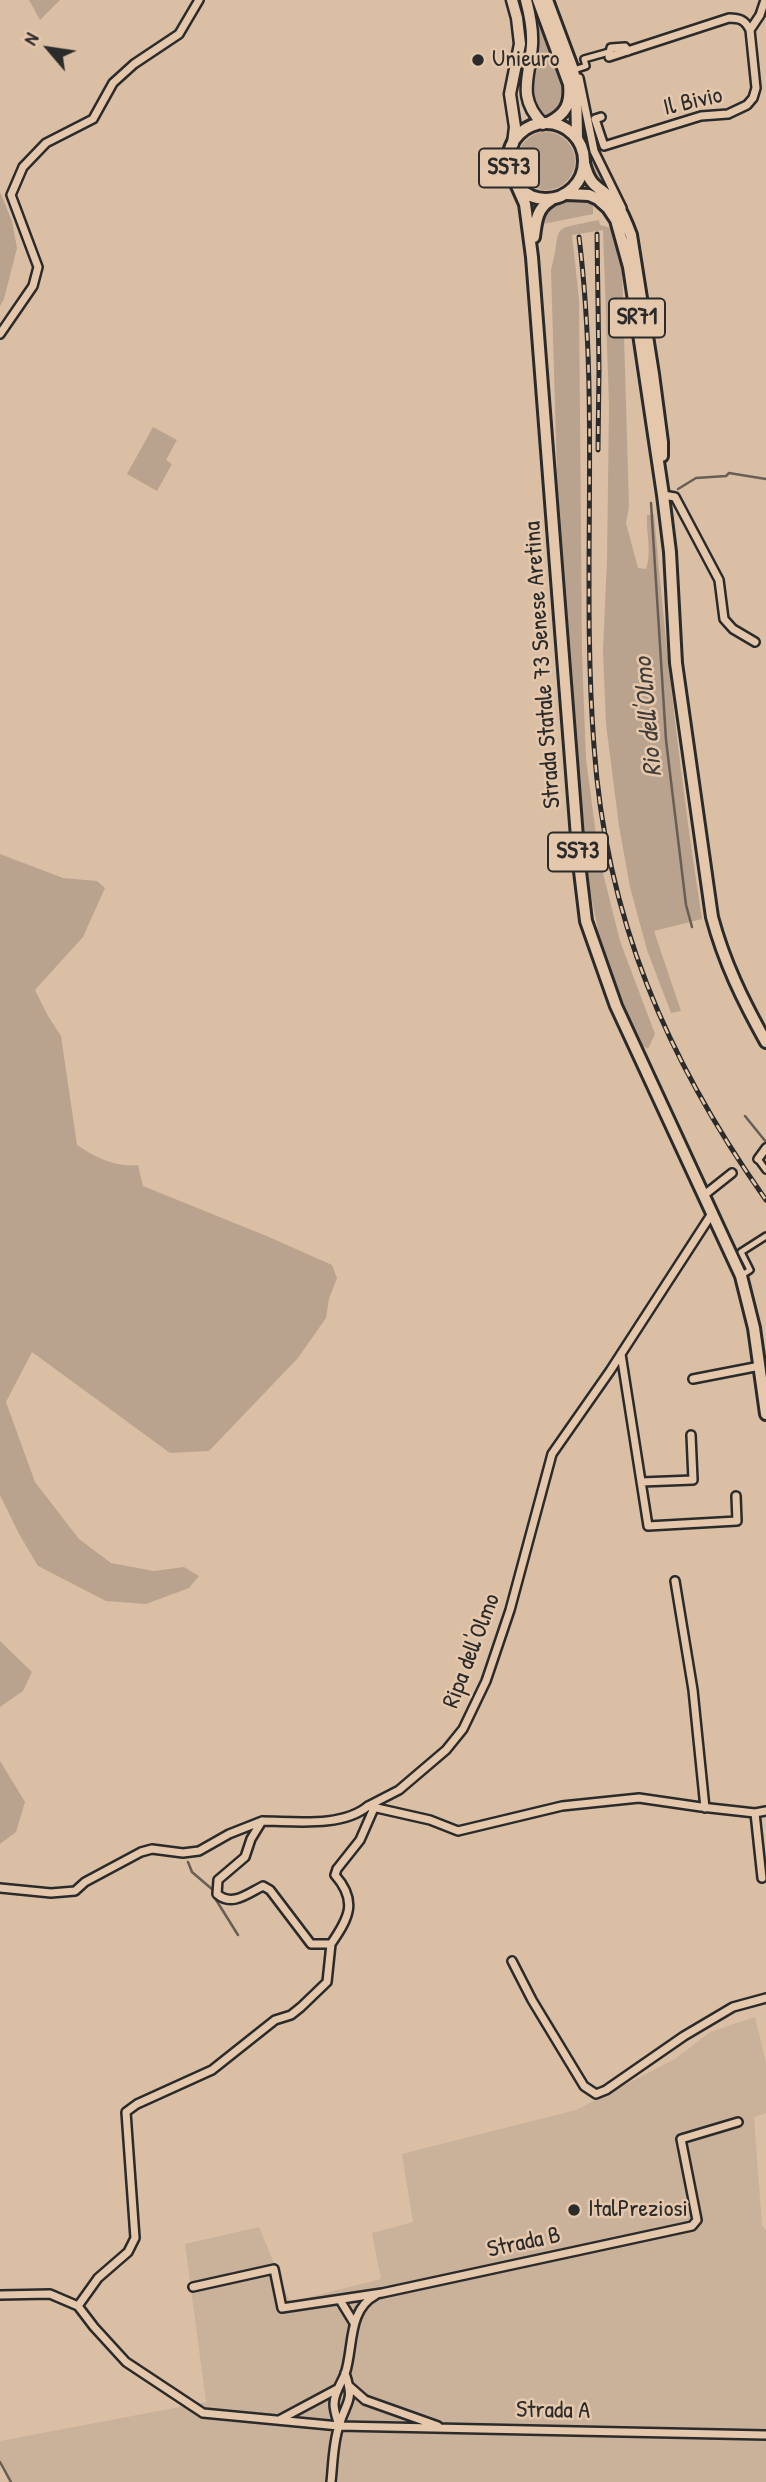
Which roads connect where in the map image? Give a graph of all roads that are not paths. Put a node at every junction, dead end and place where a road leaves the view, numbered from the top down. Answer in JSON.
{"nodes":[{"id":1,"x":199,"y":0,"type":"edge"},
{"id":2,"x":512,"y":0,"type":"edge"},
{"id":3,"x":526,"y":0,"type":"edge"},
{"id":4,"x":538,"y":0,"type":"edge"},
{"id":5,"x":548,"y":0,"type":"edge"},
{"id":6,"x":765,"y":0,"type":"edge"},
{"id":7,"x":750,"y":30,"type":"junction"},
{"id":8,"x":628,"y":51,"type":"dead end"},
{"id":9,"x":609,"y":52,"type":"junction"},
{"id":10,"x":577,"y":69,"type":"junction"},
{"id":11,"x":601,"y":117,"type":"dead end"},
{"id":12,"x":546,"y":123,"type":"junction"},
{"id":13,"x":577,"y":138,"type":"junction"},
{"id":14,"x":513,"y":144,"type":"junction"},
{"id":15,"x":584,"y":163,"type":"junction"},
{"id":16,"x":517,"y":187,"type":"junction"},
{"id":17,"x":567,"y":194,"type":"junction"},
{"id":18,"x":552,"y":199,"type":"junction"},
{"id":19,"x":624,"y":216,"type":"junction"},
{"id":20,"x":533,"y":257,"type":"junction"},
{"id":21,"x":0,"y":334,"type":"edge"},
{"id":22,"x":661,"y":476,"type":"junction"},
{"id":23,"x":663,"y":495,"type":"junction"},
{"id":24,"x":755,"y":642,"type":"dead end"},
{"id":25,"x":766,"y":1042,"type":"edge"},
{"id":26,"x":766,"y":1148,"type":"edge"},
{"id":27,"x":758,"y":1159,"type":"joint"},
{"id":28,"x":766,"y":1170,"type":"edge"},
{"id":29,"x":732,"y":1173,"type":"dead end"},
{"id":30,"x":703,"y":1196,"type":"junction"},
{"id":31,"x":711,"y":1215,"type":"junction"},
{"id":32,"x":766,"y":1236,"type":"edge"},
{"id":33,"x":741,"y":1276,"type":"junction"},
{"id":34,"x":621,"y":1354,"type":"junction"},
{"id":35,"x":760,"y":1366,"type":"junction"},
{"id":36,"x":693,"y":1379,"type":"dead end"},
{"id":37,"x":766,"y":1414,"type":"edge"},
{"id":38,"x":691,"y":1435,"type":"dead end"},
{"id":39,"x":641,"y":1482,"type":"junction"},
{"id":40,"x":736,"y":1496,"type":"dead end"},
{"id":41,"x":675,"y":1581,"type":"dead end"},
{"id":42,"x":371,"y":1807,"type":"junction"},
{"id":43,"x":705,"y":1808,"type":"junction"},
{"id":44,"x":766,"y":1811,"type":"edge"},
{"id":45,"x":755,"y":1813,"type":"junction"},
{"id":46,"x":262,"y":1821,"type":"junction"},
{"id":47,"x":762,"y":1878,"type":"dead end"},
{"id":48,"x":0,"y":1888,"type":"edge"},
{"id":49,"x":331,"y":1944,"type":"junction"},
{"id":50,"x":512,"y":1961,"type":"dead end"},
{"id":51,"x":766,"y":1998,"type":"edge"},
{"id":52,"x":738,"y":2122,"type":"dead end"},
{"id":53,"x":193,"y":2287,"type":"dead end"},
{"id":54,"x":382,"y":2293,"type":"junction"},
{"id":55,"x":0,"y":2295,"type":"edge"},
{"id":56,"x":340,"y":2300,"type":"junction"},
{"id":57,"x":78,"y":2306,"type":"junction"},
{"id":58,"x":354,"y":2323,"type":"junction"},
{"id":59,"x":345,"y":2373,"type":"junction"},
{"id":60,"x":349,"y":2386,"type":"junction"},
{"id":61,"x":337,"y":2389,"type":"junction"},
{"id":62,"x":278,"y":2420,"type":"junction"},
{"id":63,"x":338,"y":2426,"type":"junction"},
{"id":64,"x":445,"y":2428,"type":"junction"},
{"id":65,"x":766,"y":2435,"type":"edge"},
{"id":66,"x":331,"y":2482,"type":"edge"}],
"edges":[{"from":1,"to":21,"type":"street"},
{"from":2,"to":14,"type":"main road"},
{"from":3,"to":12,"type":"main road"},
{"from":4,"to":12,"type":"main road","number":"SS73"},
{"from":5,"to":10,"type":"street"},
{"from":5,"to":13,"type":"main road"},
{"from":6,"to":7,"type":"street"},
{"from":7,"to":9,"type":"street"},
{"from":7,"to":11,"type":"street","name":"Il Bivio"},
{"from":8,"to":9,"type":"street"},
{"from":9,"to":10,"type":"street"},
{"from":10,"to":19,"type":"street"},
{"from":12,"to":13,"type":"main road","number":"SS73"},
{"from":12,"to":14,"type":"main road","number":"SS73"},
{"from":13,"to":15,"type":"main road"},
{"from":14,"to":16,"type":"main road","name":"Strada Statale 73 Senese Aretina","number":"SS73"},
{"from":15,"to":17,"type":"main road","number":"SS73"},
{"from":15,"to":19,"type":"main road","number":"SR71"},
{"from":16,"to":18,"type":"main road","number":"SS73"},
{"from":16,"to":20,"type":"main road","name":"Strada Statale 73 Senese Aretina","number":"SS73"},
{"from":17,"to":18,"type":"main road","number":"SS73"},
{"from":17,"to":22,"type":"main road","number":"SR71"},
{"from":18,"to":20,"type":"main road","name":"Strada Statale 73 Senese Aretina","number":"SS73"},
{"from":19,"to":22,"type":"main road","number":"SR71"},
{"from":20,"to":30,"type":"main road","name":"Strada Statale 73 Senese Aretina","number":"SS73"},
{"from":22,"to":23,"type":"main road","number":"SR71"},
{"from":23,"to":24,"type":"street"},
{"from":23,"to":25,"type":"main road","number":"SR71"},
{"from":26,"to":27,"type":"street"},
{"from":27,"to":28,"type":"street"},
{"from":29,"to":30,"type":"street"},
{"from":30,"to":31,"type":"main road","name":"Strada Statale 73 Senese Aretina","number":"SS73"},
{"from":31,"to":33,"type":"main road","name":"Strada Statale 73 Senese Aretina","number":"SS73"},
{"from":31,"to":34,"type":"street","name":"Ripa dell'Olmo"},
{"from":32,"to":33,"type":"street"},
{"from":33,"to":35,"type":"main road","name":"Strada Statale 73 Senese Aretina","number":"SS73"},
{"from":34,"to":39,"type":"street"},
{"from":34,"to":42,"type":"street","name":"Ripa dell'Olmo"},
{"from":35,"to":36,"type":"street"},
{"from":35,"to":37,"type":"main road","name":"Strada Statale 73 Senese Aretina","number":"SS73"},
{"from":38,"to":39,"type":"street"},
{"from":39,"to":40,"type":"street"},
{"from":41,"to":43,"type":"street"},
{"from":42,"to":43,"type":"street"},
{"from":42,"to":46,"type":"street","name":"Ripa dell'Olmo"},
{"from":42,"to":49,"type":"street"},
{"from":43,"to":45,"type":"street"},
{"from":44,"to":45,"type":"street"},
{"from":45,"to":47,"type":"street"},
{"from":46,"to":48,"type":"street"},
{"from":46,"to":49,"type":"street"},
{"from":49,"to":57,"type":"street"},
{"from":50,"to":51,"type":"street"},
{"from":52,"to":54,"type":"street","name":"Strada B"},
{"from":53,"to":56,"type":"street","name":"Strada B"},
{"from":54,"to":56,"type":"street","name":"Strada B"},
{"from":54,"to":58,"type":"street"},
{"from":55,"to":57,"type":"street"},
{"from":56,"to":58,"type":"street"},
{"from":57,"to":62,"type":"street","name":"Strada A"},
{"from":58,"to":59,"type":"street"},
{"from":59,"to":60,"type":"street"},
{"from":59,"to":61,"type":"street"},
{"from":60,"to":63,"type":"street"},
{"from":60,"to":64,"type":"street"},
{"from":61,"to":62,"type":"street"},
{"from":61,"to":63,"type":"street"},
{"from":62,"to":63,"type":"street","name":"Strada A"},
{"from":63,"to":64,"type":"street","name":"Strada A"},
{"from":63,"to":66,"type":"street"},
{"from":64,"to":65,"type":"street","name":"Strada A"}]}
